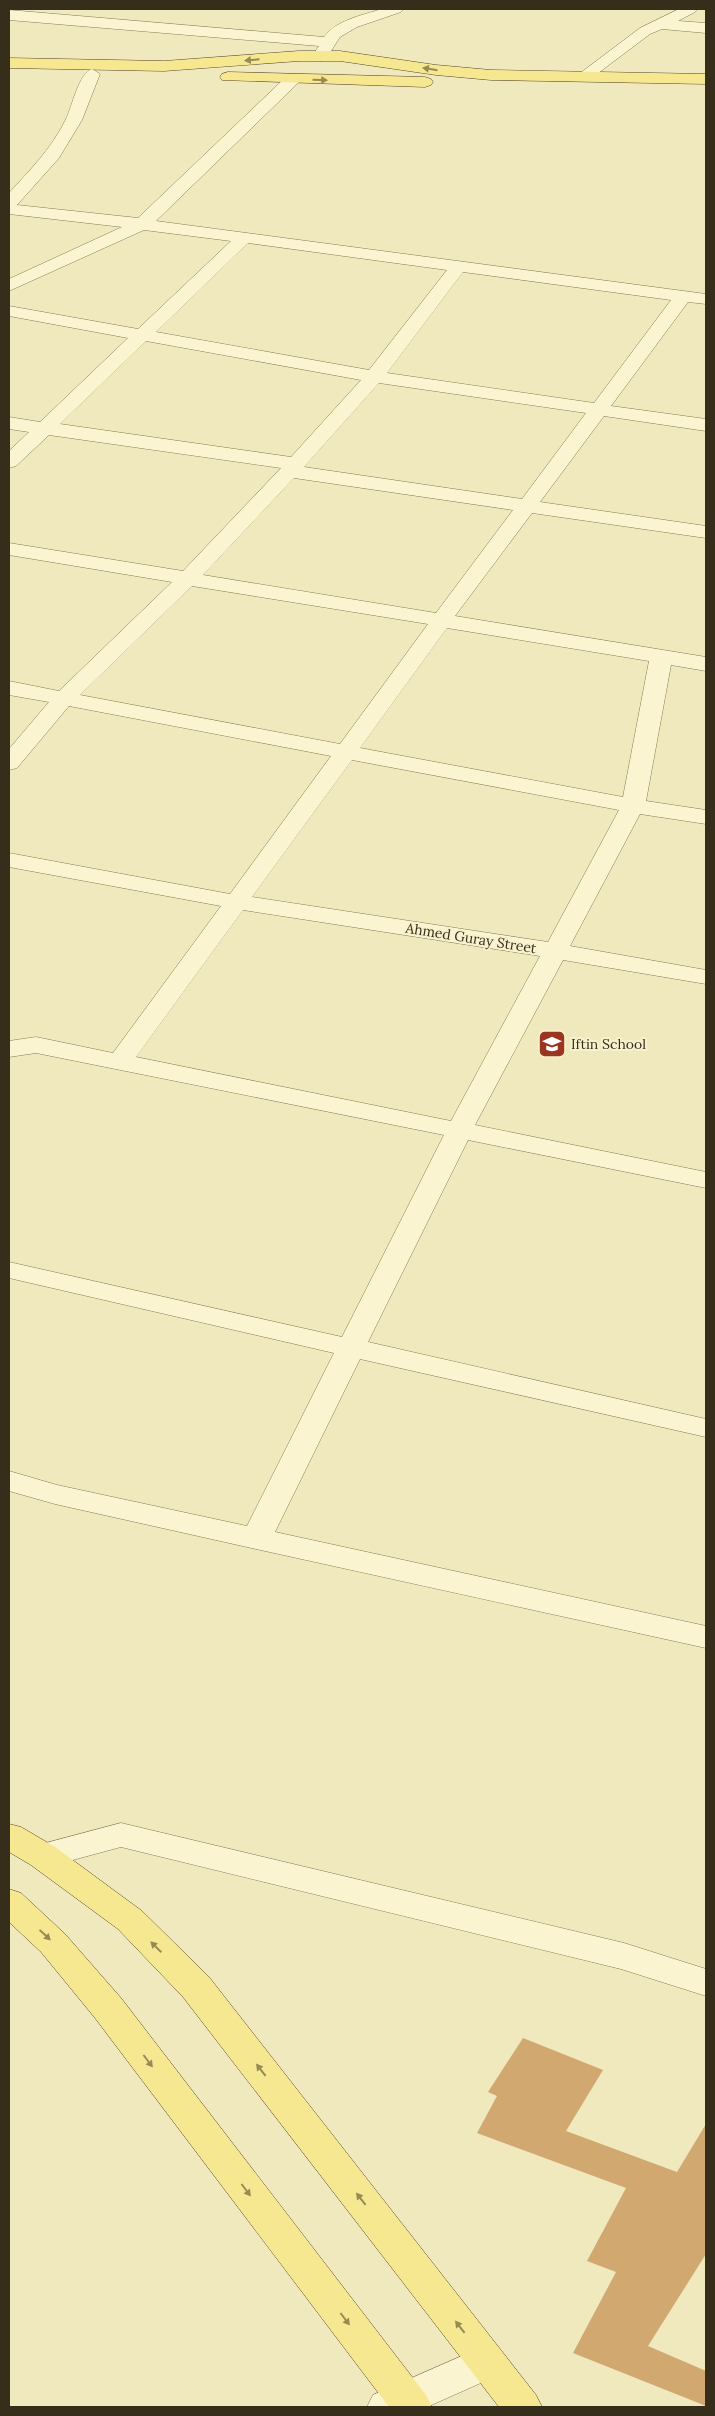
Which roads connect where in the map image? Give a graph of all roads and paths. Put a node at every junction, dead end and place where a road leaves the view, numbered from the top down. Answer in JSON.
{"nodes":[{"id":1,"x":395,"y":9,"type":"edge"},
{"id":2,"x":690,"y":9,"type":"edge"},
{"id":3,"x":9,"y":15,"type":"edge"},
{"id":4,"x":659,"y":24,"type":"junction"},
{"id":5,"x":706,"y":28,"type":"edge"},
{"id":6,"x":329,"y":42,"type":"junction"},
{"id":7,"x":299,"y":56,"type":"junction"},
{"id":8,"x":320,"y":56,"type":"junction"},
{"id":9,"x":372,"y":60,"type":"junction"},
{"id":10,"x":9,"y":62,"type":"edge"},
{"id":11,"x":9,"y":72,"type":"edge"},
{"id":12,"x":92,"y":74,"type":"junction"},
{"id":13,"x":584,"y":77,"type":"junction"},
{"id":14,"x":294,"y":79,"type":"junction"},
{"id":15,"x":706,"y":79,"type":"edge"},
{"id":16,"x":364,"y":82,"type":"junction"},
{"id":17,"x":706,"y":86,"type":"edge"},
{"id":18,"x":9,"y":203,"type":"edge"},
{"id":19,"x":9,"y":209,"type":"edge"},
{"id":20,"x":142,"y":224,"type":"junction"},
{"id":21,"x":244,"y":238,"type":"junction"},
{"id":22,"x":458,"y":266,"type":"junction"},
{"id":23,"x":9,"y":286,"type":"edge"},
{"id":24,"x":683,"y":296,"type":"junction"},
{"id":25,"x":706,"y":299,"type":"edge"},
{"id":26,"x":9,"y":312,"type":"edge"},
{"id":27,"x":141,"y":336,"type":"junction"},
{"id":28,"x":374,"y":377,"type":"junction"},
{"id":29,"x":598,"y":410,"type":"junction"},
{"id":30,"x":9,"y":423,"type":"edge"},
{"id":31,"x":706,"y":425,"type":"edge"},
{"id":32,"x":46,"y":428,"type":"junction"},
{"id":33,"x":9,"y":462,"type":"edge"},
{"id":34,"x":293,"y":467,"type":"junction"},
{"id":35,"x":527,"y":506,"type":"junction"},
{"id":36,"x":706,"y":532,"type":"edge"},
{"id":37,"x":9,"y":549,"type":"edge"},
{"id":38,"x":187,"y":579,"type":"junction"},
{"id":39,"x":441,"y":621,"type":"junction"},
{"id":40,"x":661,"y":657,"type":"junction"},
{"id":41,"x":706,"y":664,"type":"edge"},
{"id":42,"x":9,"y":688,"type":"edge"},
{"id":43,"x":64,"y":698,"type":"junction"},
{"id":44,"x":346,"y":752,"type":"junction"},
{"id":45,"x":9,"y":763,"type":"edge"},
{"id":46,"x":633,"y":806,"type":"junction"},
{"id":47,"x":706,"y":817,"type":"edge"},
{"id":48,"x":9,"y":860,"type":"edge"},
{"id":49,"x":236,"y":902,"type":"junction"},
{"id":50,"x":554,"y":951,"type":"junction"},
{"id":51,"x":706,"y":977,"type":"edge"},
{"id":52,"x":9,"y":1049,"type":"edge"},
{"id":53,"x":119,"y":1063,"type":"junction"},
{"id":54,"x":459,"y":1131,"type":"junction"},
{"id":55,"x":706,"y":1180,"type":"edge"},
{"id":56,"x":9,"y":1270,"type":"edge"},
{"id":57,"x":351,"y":1349,"type":"junction"},
{"id":58,"x":706,"y":1428,"type":"edge"},
{"id":59,"x":9,"y":1481,"type":"edge"},
{"id":60,"x":256,"y":1539,"type":"junction"},
{"id":61,"x":706,"y":1637,"type":"edge"},
{"id":62,"x":9,"y":1836,"type":"edge"},
{"id":63,"x":43,"y":1856,"type":"junction"},
{"id":64,"x":9,"y":1902,"type":"edge"},
{"id":65,"x":706,"y":1983,"type":"edge"},
{"id":66,"x":487,"y":2362,"type":"junction"},
{"id":67,"x":402,"y":2405,"type":"edge"},
{"id":68,"x":522,"y":2407,"type":"edge"}],
"edges":[{"from":1,"to":6,"type":"street"},
{"from":2,"to":4,"type":"street"},
{"from":3,"to":6,"type":"street"},
{"from":4,"to":5,"type":"street"},
{"from":4,"to":13,"type":"street"},
{"from":6,"to":8,"type":"street"},
{"from":7,"to":8,"type":"main road"},
{"from":7,"to":10,"type":"main road","one_way":true},
{"from":7,"to":14,"type":"main road"},
{"from":8,"to":9,"type":"main road"},
{"from":13,"to":9,"type":"main road","one_way":true},
{"from":9,"to":16,"type":"main road"},
{"from":11,"to":12,"type":"main road"},
{"from":12,"to":14,"type":"main road"},
{"from":12,"to":18,"type":"street"},
{"from":13,"to":15,"type":"main road"},
{"from":14,"to":16,"type":"main road","one_way":true},
{"from":14,"to":20,"type":"street"},
{"from":16,"to":17,"type":"main road"},
{"from":19,"to":20,"type":"street"},
{"from":20,"to":21,"type":"street"},
{"from":20,"to":23,"type":"street"},
{"from":21,"to":22,"type":"street"},
{"from":21,"to":27,"type":"street"},
{"from":22,"to":24,"type":"street"},
{"from":22,"to":28,"type":"street"},
{"from":24,"to":25,"type":"street"},
{"from":24,"to":29,"type":"street"},
{"from":26,"to":27,"type":"street"},
{"from":27,"to":28,"type":"street"},
{"from":27,"to":32,"type":"street"},
{"from":28,"to":29,"type":"street"},
{"from":28,"to":34,"type":"street"},
{"from":29,"to":31,"type":"street"},
{"from":29,"to":35,"type":"street"},
{"from":30,"to":32,"type":"street"},
{"from":32,"to":33,"type":"street"},
{"from":32,"to":34,"type":"street"},
{"from":34,"to":35,"type":"street"},
{"from":34,"to":38,"type":"street"},
{"from":35,"to":36,"type":"street"},
{"from":35,"to":39,"type":"street"},
{"from":37,"to":38,"type":"street"},
{"from":38,"to":39,"type":"street"},
{"from":38,"to":43,"type":"street"},
{"from":39,"to":40,"type":"street"},
{"from":39,"to":44,"type":"street"},
{"from":40,"to":41,"type":"street"},
{"from":40,"to":46,"type":"street"},
{"from":42,"to":43,"type":"street"},
{"from":43,"to":44,"type":"street"},
{"from":43,"to":45,"type":"street"},
{"from":44,"to":46,"type":"street"},
{"from":44,"to":49,"type":"street"},
{"from":46,"to":47,"type":"street"},
{"from":46,"to":50,"type":"street"},
{"from":48,"to":49,"type":"street","name":"Ahmed Guray Street"},
{"from":49,"to":50,"type":"street","name":"Ahmed Guray Street"},
{"from":49,"to":53,"type":"street"},
{"from":50,"to":51,"type":"street","name":"Ahmed Guray Street"},
{"from":50,"to":54,"type":"street"},
{"from":52,"to":53,"type":"street"},
{"from":53,"to":54,"type":"street"},
{"from":54,"to":55,"type":"street"},
{"from":54,"to":57,"type":"street"},
{"from":56,"to":57,"type":"street"},
{"from":57,"to":58,"type":"street"},
{"from":57,"to":60,"type":"street"},
{"from":59,"to":60,"type":"street"},
{"from":60,"to":61,"type":"street"},
{"from":62,"to":63,"type":"main road"},
{"from":63,"to":65,"type":"street"},
{"from":66,"to":63,"type":"main road","one_way":true},
{"from":64,"to":67,"type":"main road","one_way":true},
{"from":66,"to":67,"type":"street"},
{"from":66,"to":68,"type":"main road"}]}
